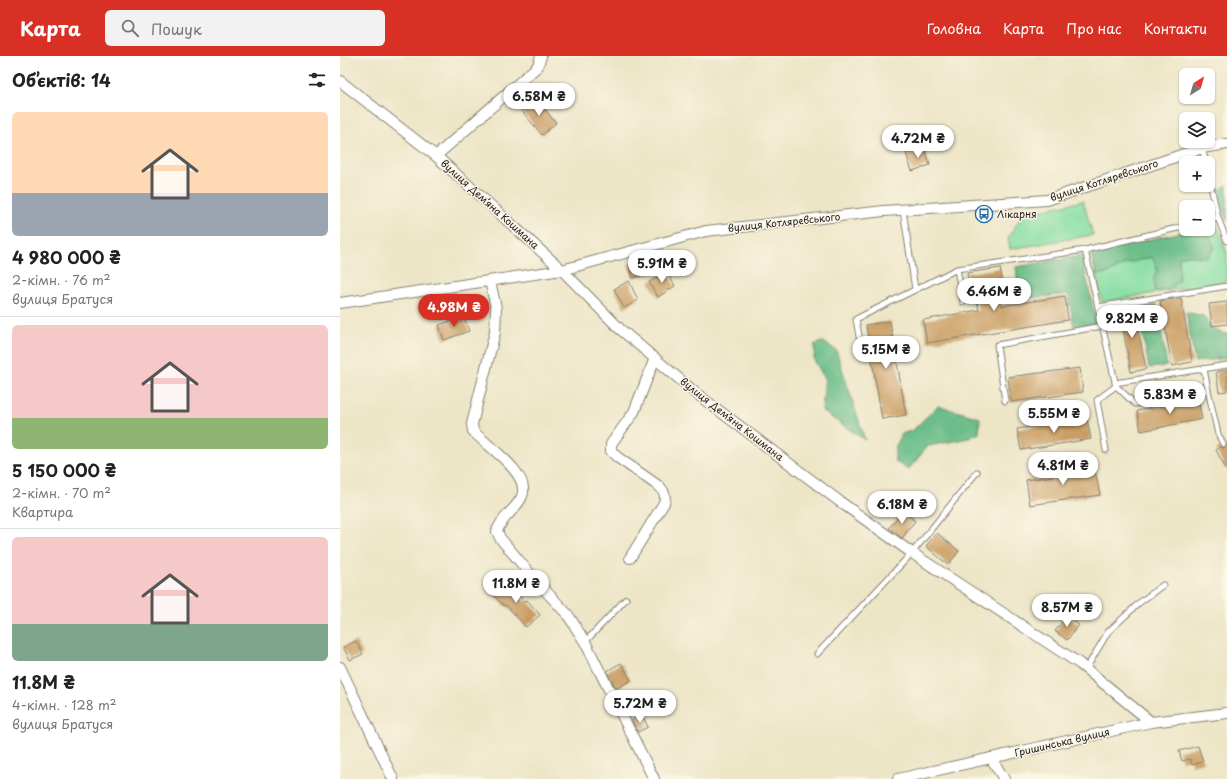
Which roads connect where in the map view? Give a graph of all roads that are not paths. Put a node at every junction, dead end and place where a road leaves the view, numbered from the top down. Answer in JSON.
{"nodes":[{"id":1,"x":541,"y":56,"type":"edge"},
{"id":2,"x":340,"y":81,"type":"edge"},
{"id":3,"x":1227,"y":144,"type":"edge"},
{"id":4,"x":1215,"y":146,"type":"edge"},
{"id":5,"x":1202,"y":148,"type":"joint"},
{"id":6,"x":436,"y":156,"type":"junction"},
{"id":7,"x":1204,"y":156,"type":"edge"},
{"id":8,"x":1212,"y":192,"type":"edge"},
{"id":9,"x":903,"y":210,"type":"junction"},
{"id":10,"x":1218,"y":218,"type":"junction"},
{"id":11,"x":1215,"y":219,"type":"edge"},
{"id":12,"x":1179,"y":228,"type":"edge"},
{"id":13,"x":1227,"y":242,"type":"edge"},
{"id":14,"x":1085,"y":250,"type":"junction"},
{"id":15,"x":957,"y":269,"type":"junction"},
{"id":16,"x":562,"y":270,"type":"junction"},
{"id":17,"x":490,"y":281,"type":"junction"},
{"id":18,"x":1227,"y":286,"type":"edge"},
{"id":19,"x":915,"y":289,"type":"junction"},
{"id":20,"x":963,"y":302,"type":"dead end"},
{"id":21,"x":340,"y":304,"type":"edge"},
{"id":22,"x":1098,"y":307,"type":"junction"},
{"id":23,"x":1102,"y":326,"type":"junction"},
{"id":24,"x":860,"y":342,"type":"dead end"},
{"id":25,"x":655,"y":358,"type":"junction"},
{"id":26,"x":1227,"y":365,"type":"edge"},
{"id":27,"x":1204,"y":369,"type":"junction"},
{"id":28,"x":1115,"y":385,"type":"junction"},
{"id":29,"x":1208,"y":390,"type":"junction"},
{"id":30,"x":1005,"y":401,"type":"dead end"},
{"id":31,"x":1223,"y":444,"type":"dead end"},
{"id":32,"x":1106,"y":450,"type":"dead end"},
{"id":33,"x":977,"y":472,"type":"dead end"},
{"id":34,"x":912,"y":553,"type":"junction"},
{"id":35,"x":630,"y":558,"type":"dead end"},
{"id":36,"x":1163,"y":585,"type":"dead end"},
{"id":37,"x":626,"y":600,"type":"dead end"},
{"id":38,"x":586,"y":642,"type":"junction"},
{"id":39,"x":817,"y":654,"type":"dead end"},
{"id":40,"x":340,"y":667,"type":"edge"},
{"id":41,"x":1086,"y":669,"type":"junction"},
{"id":42,"x":1227,"y":714,"type":"edge"},
{"id":43,"x":1151,"y":722,"type":"junction"},
{"id":44,"x":991,"y":758,"type":"junction"},
{"id":45,"x":394,"y":779,"type":"edge"},
{"id":46,"x":654,"y":779,"type":"edge"},
{"id":47,"x":898,"y":779,"type":"edge"},
{"id":48,"x":1004,"y":779,"type":"edge"}],
"edges":[{"from":1,"to":6,"type":"street"},
{"from":2,"to":6,"type":"street","name":"вулиця Демʼяна Кошмана"},
{"from":3,"to":4,"type":"street","name":"вулиця Котляревського"},
{"from":5,"to":7,"type":"lane"},
{"from":5,"to":9,"type":"street","name":"вулиця Котляревського"},
{"from":6,"to":16,"type":"street","name":"вулиця Демʼяна Кошмана"},
{"from":8,"to":10,"type":"lane"},
{"from":9,"to":16,"type":"street","name":"вулиця Котляревського"},
{"from":9,"to":19,"type":"lane"},
{"from":10,"to":11,"type":"lane"},
{"from":10,"to":13,"type":"lane"},
{"from":12,"to":14,"type":"lane"},
{"from":14,"to":15,"type":"lane"},
{"from":14,"to":22,"type":"lane"},
{"from":15,"to":19,"type":"lane"},
{"from":15,"to":20,"type":"lane"},
{"from":16,"to":17,"type":"street","name":"вулиця Котляревського"},
{"from":16,"to":25,"type":"street","name":"вулиця Демʼяна Кошмана"},
{"from":17,"to":21,"type":"street","name":"вулиця Котляревського"},
{"from":17,"to":38,"type":"street"},
{"from":18,"to":22,"type":"lane"},
{"from":19,"to":24,"type":"lane"},
{"from":22,"to":23,"type":"lane"},
{"from":23,"to":28,"type":"lane"},
{"from":23,"to":30,"type":"lane"},
{"from":25,"to":34,"type":"street","name":"вулиця Демʼяна Кошмана"},
{"from":25,"to":35,"type":"street"},
{"from":26,"to":27,"type":"lane"},
{"from":27,"to":28,"type":"lane"},
{"from":27,"to":29,"type":"lane"},
{"from":28,"to":29,"type":"lane"},
{"from":28,"to":32,"type":"lane"},
{"from":29,"to":31,"type":"lane"},
{"from":33,"to":34,"type":"lane"},
{"from":34,"to":39,"type":"lane"},
{"from":34,"to":41,"type":"street","name":"вулиця Демʼяна Кошмана"},
{"from":36,"to":41,"type":"lane"},
{"from":37,"to":38,"type":"lane"},
{"from":38,"to":46,"type":"street"},
{"from":40,"to":45,"type":"street"},
{"from":41,"to":43,"type":"street","name":"вулиця Демʼяна Кошмана"},
{"from":42,"to":43,"type":"street","name":"Гришинська вулиця"},
{"from":43,"to":44,"type":"street","name":"Гришинська вулиця"},
{"from":44,"to":47,"type":"street","name":"Гришинська вулиця"},
{"from":44,"to":48,"type":"street"}]}
